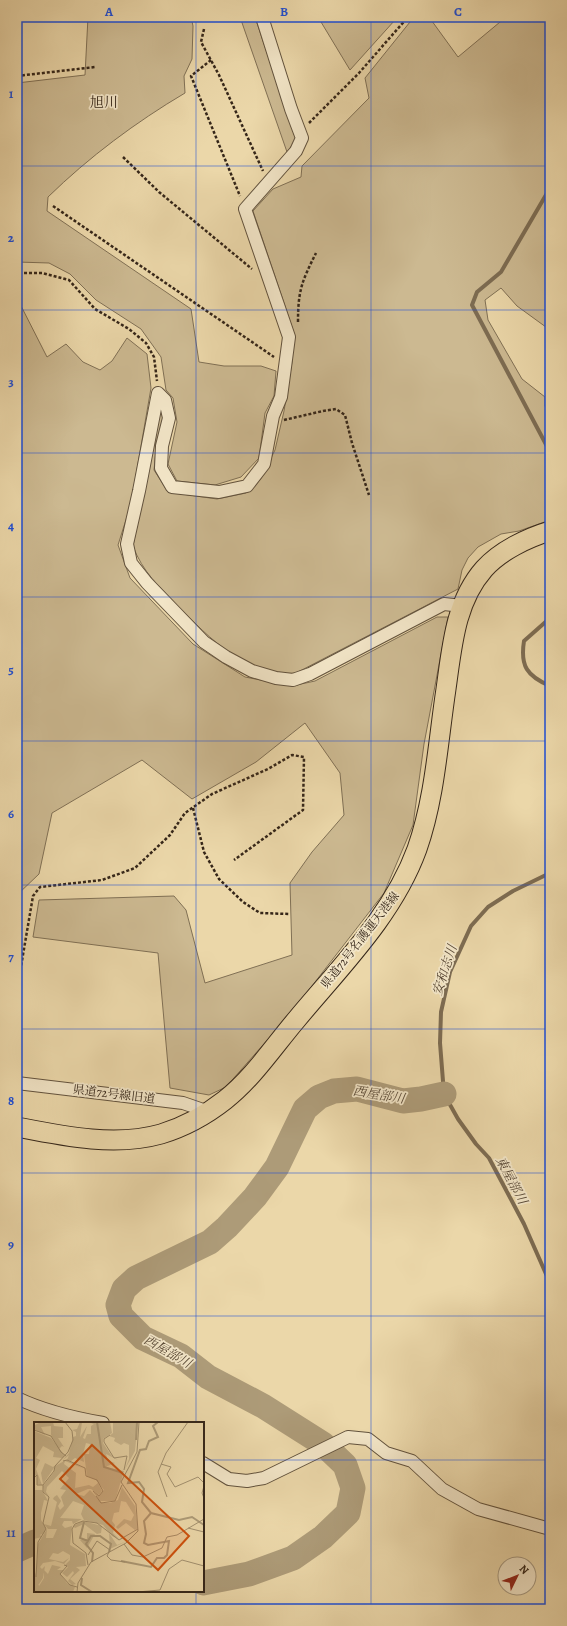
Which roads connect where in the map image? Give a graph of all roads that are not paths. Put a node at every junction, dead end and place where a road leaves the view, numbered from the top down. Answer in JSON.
{"nodes":[{"id":1,"x":262,"y":17,"type":"edge"},
{"id":2,"x":550,"y":531,"type":"edge"},
{"id":3,"x":462,"y":606,"type":"junction"},
{"id":4,"x":17,"y":1082,"type":"edge"},
{"id":5,"x":209,"y":1112,"type":"junction"},
{"id":6,"x":17,"y":1127,"type":"edge"},
{"id":7,"x":17,"y":1398,"type":"edge"},
{"id":8,"x":98,"y":1422,"type":"edge"},
{"id":9,"x":204,"y":1464,"type":"edge"},
{"id":10,"x":550,"y":1529,"type":"edge"}],
"edges":[{"from":1,"to":3,"type":"street"},
{"from":2,"to":3,"type":"main road","name":"県道72号名護運天港線"},
{"from":3,"to":5,"type":"main road","name":"県道72号名護運天港線"},
{"from":4,"to":5,"type":"street","name":"県道72号線旧道"},
{"from":5,"to":6,"type":"main road","name":"県道72号名護運天港線"},
{"from":7,"to":8,"type":"street"},
{"from":9,"to":10,"type":"street"}]}
